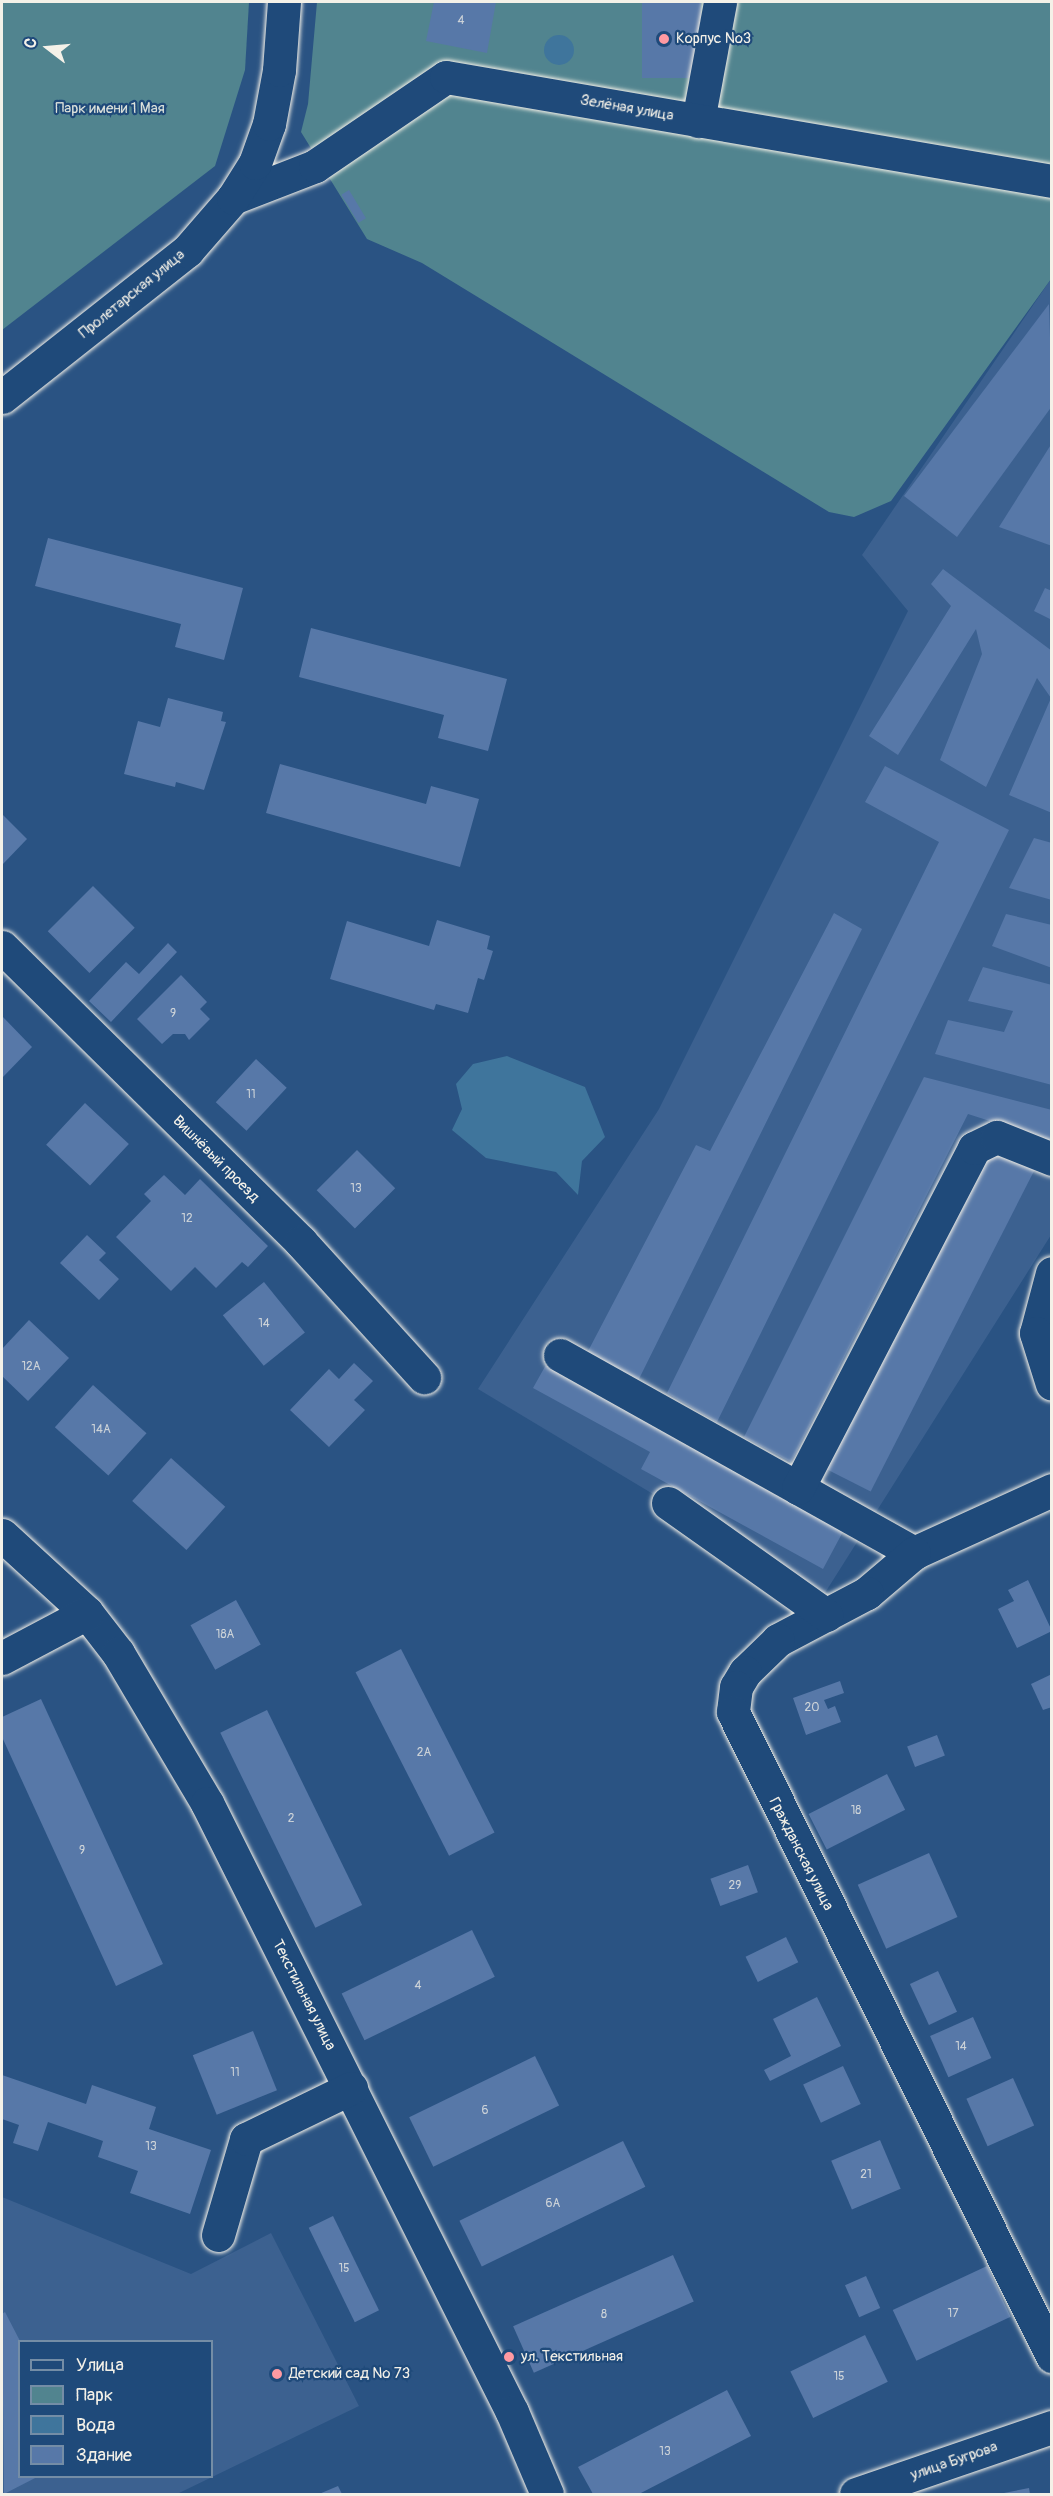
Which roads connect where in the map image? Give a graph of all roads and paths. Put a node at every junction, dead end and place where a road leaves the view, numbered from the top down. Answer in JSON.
{"nodes":[{"id":1,"x":284,"y":2,"type":"edge"},
{"id":2,"x":720,"y":2,"type":"edge"},
{"id":3,"x":698,"y":121,"type":"junction"},
{"id":4,"x":1052,"y":181,"type":"edge"},
{"id":5,"x":233,"y":198,"type":"junction"},
{"id":6,"x":2,"y":396,"type":"edge"},
{"id":7,"x":2,"y":947,"type":"edge"},
{"id":8,"x":1052,"y":1159,"type":"edge"},
{"id":9,"x":1052,"y":1273,"type":"edge"},
{"id":10,"x":560,"y":1355,"type":"dead end"},
{"id":11,"x":424,"y":1377,"type":"dead end"},
{"id":12,"x":1052,"y":1383,"type":"edge"},
{"id":13,"x":798,"y":1488,"type":"junction"},
{"id":14,"x":1052,"y":1490,"type":"edge"},
{"id":15,"x":668,"y":1503,"type":"dead end"},
{"id":16,"x":2,"y":1535,"type":"edge"},
{"id":17,"x":914,"y":1553,"type":"junction"},
{"id":18,"x":87,"y":1613,"type":"junction"},
{"id":19,"x":826,"y":1615,"type":"junction"},
{"id":20,"x":2,"y":1658,"type":"edge"},
{"id":21,"x":351,"y":2088,"type":"junction"},
{"id":22,"x":218,"y":2235,"type":"dead end"},
{"id":23,"x":1052,"y":2356,"type":"edge"},
{"id":24,"x":1052,"y":2427,"type":"edge"},
{"id":25,"x":547,"y":2494,"type":"edge"},
{"id":26,"x":857,"y":2494,"type":"edge"}],
"edges":[{"from":1,"to":5,"type":"street","name":"Пролетарская улица"},
{"from":2,"to":3,"type":"street"},
{"from":3,"to":4,"type":"street","name":"Зелёная улица"},
{"from":3,"to":5,"type":"street","name":"Зелёная улица"},
{"from":5,"to":6,"type":"street","name":"Пролетарская улица"},
{"from":7,"to":11,"type":"street","name":"Вишнёвый проезд"},
{"from":8,"to":13,"type":"street"},
{"from":9,"to":12,"type":"street"},
{"from":10,"to":13,"type":"street"},
{"from":13,"to":17,"type":"street"},
{"from":14,"to":17,"type":"street","name":"Гражданская улица"},
{"from":15,"to":19,"type":"street"},
{"from":16,"to":18,"type":"street","name":"Текстильная улица"},
{"from":17,"to":19,"type":"street","name":"Гражданская улица"},
{"from":18,"to":20,"type":"street"},
{"from":18,"to":21,"type":"street","name":"Текстильная улица"},
{"from":19,"to":23,"type":"street","name":"Гражданская улица"},
{"from":21,"to":22,"type":"street"},
{"from":21,"to":25,"type":"street","name":"Текстильная улица"},
{"from":24,"to":26,"type":"street","name":"улица Бугрова"}]}
